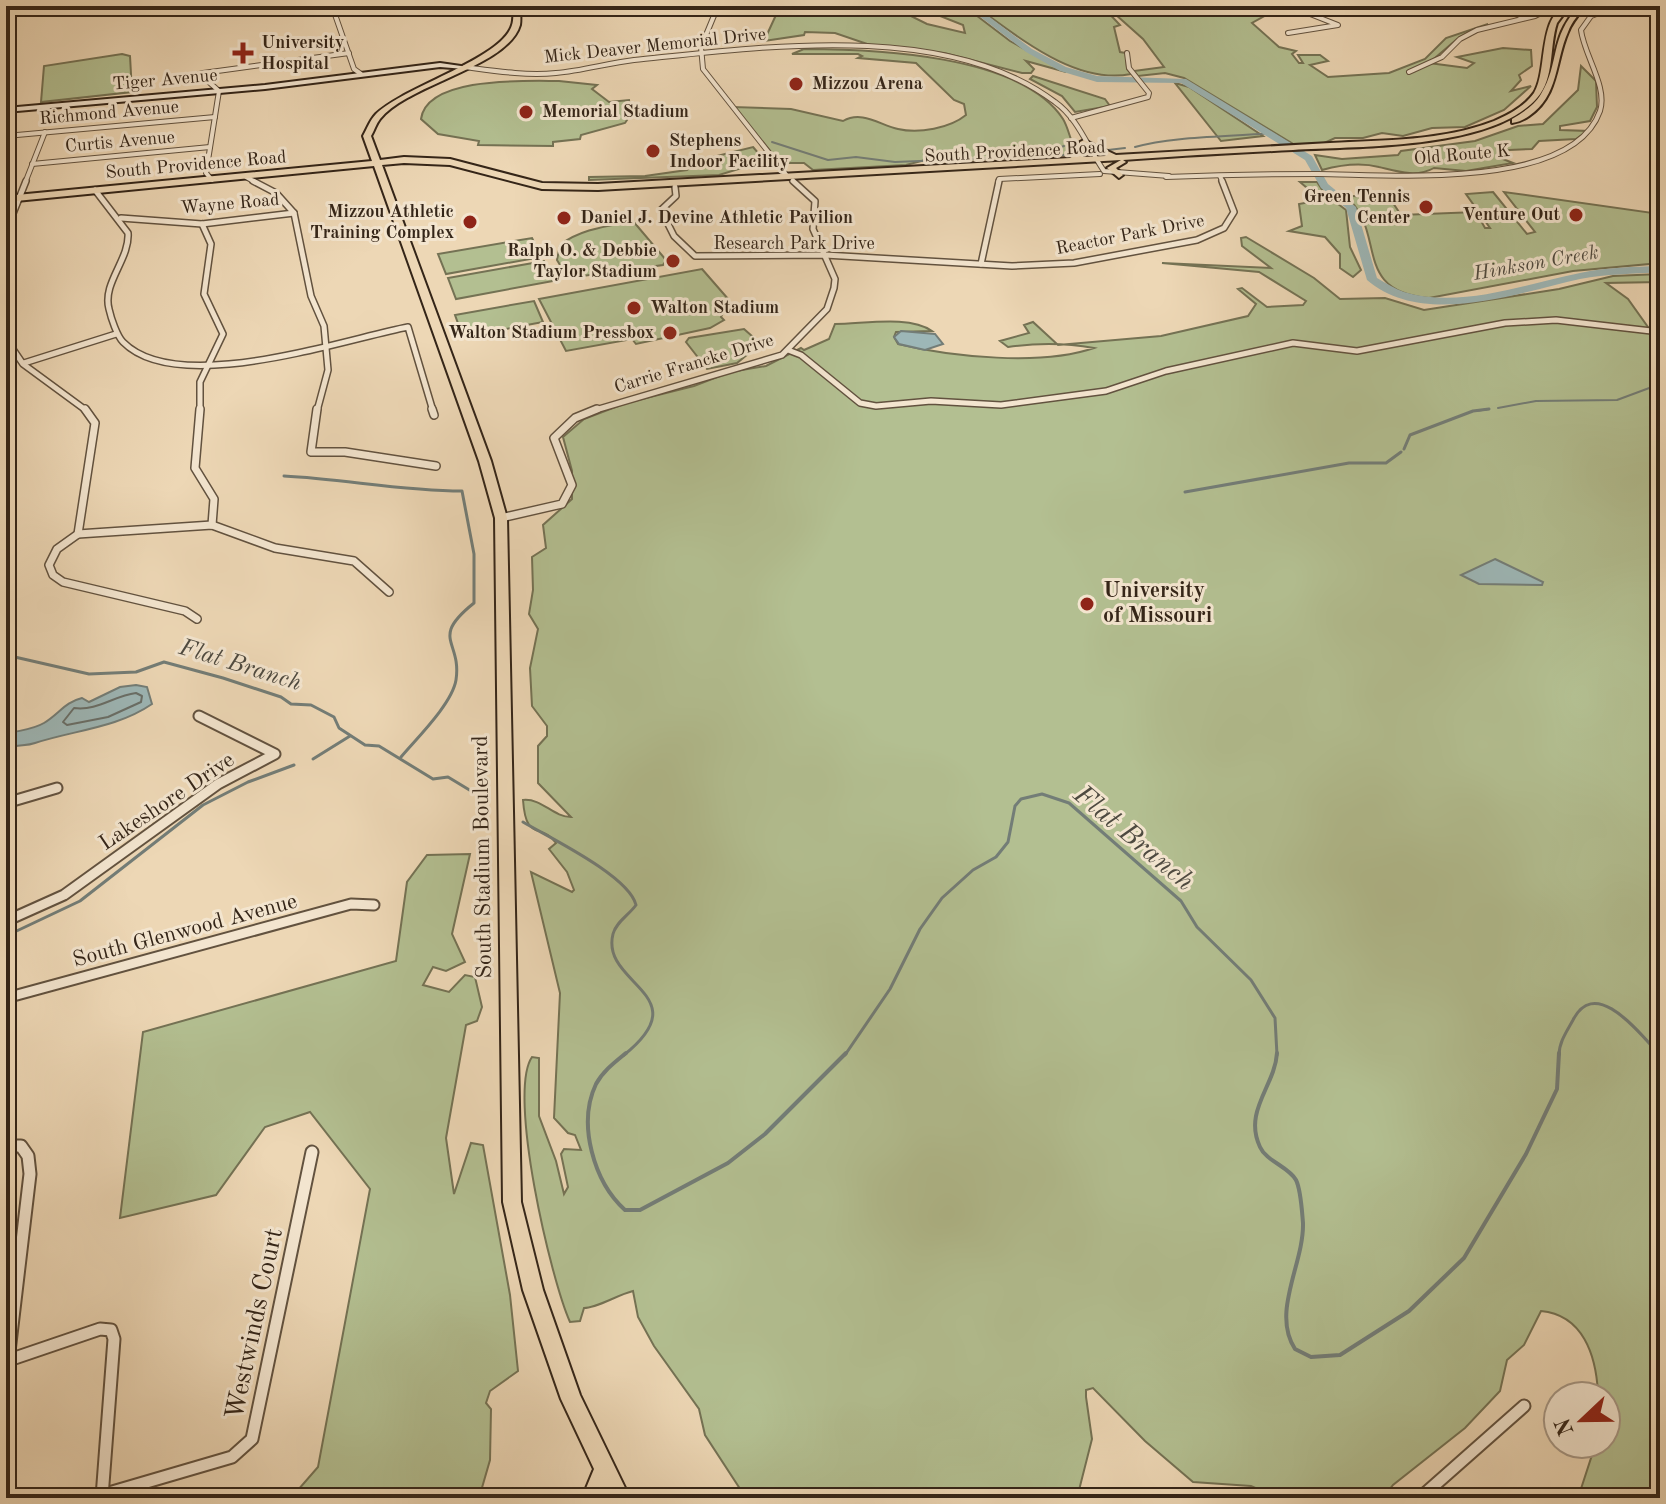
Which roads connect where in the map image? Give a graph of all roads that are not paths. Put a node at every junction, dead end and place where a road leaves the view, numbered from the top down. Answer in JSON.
{"nodes":[{"id":1,"x":41,"y":6,"type":"edge"},
{"id":2,"x":57,"y":6,"type":"edge"},
{"id":3,"x":332,"y":6,"type":"edge"},
{"id":4,"x":517,"y":6,"type":"edge"},
{"id":5,"x":718,"y":6,"type":"edge"},
{"id":6,"x":888,"y":6,"type":"edge"},
{"id":7,"x":1307,"y":6,"type":"edge"},
{"id":8,"x":1499,"y":6,"type":"edge"},
{"id":9,"x":1555,"y":6,"type":"edge"},
{"id":10,"x":1571,"y":6,"type":"edge"},
{"id":11,"x":1583,"y":6,"type":"edge"},
{"id":12,"x":1618,"y":6,"type":"edge"},
{"id":13,"x":6,"y":10,"type":"edge"},
{"id":14,"x":920,"y":15,"type":"dead end"},
{"id":15,"x":1524,"y":19,"type":"junction"},
{"id":16,"x":1288,"y":33,"type":"dead end"},
{"id":17,"x":349,"y":53,"type":"junction"},
{"id":18,"x":1127,"y":53,"type":"dead end"},
{"id":19,"x":701,"y":56,"type":"junction"},
{"id":20,"x":437,"y":65,"type":"junction"},
{"id":21,"x":465,"y":67,"type":"junction"},
{"id":22,"x":1409,"y":72,"type":"dead end"},
{"id":23,"x":355,"y":75,"type":"junction"},
{"id":24,"x":446,"y":76,"type":"junction"},
{"id":25,"x":219,"y":91,"type":"junction"},
{"id":26,"x":6,"y":110,"type":"edge"},
{"id":27,"x":215,"y":117,"type":"junction"},
{"id":28,"x":1071,"y":118,"type":"junction"},
{"id":29,"x":45,"y":132,"type":"junction"},
{"id":30,"x":6,"y":136,"type":"edge"},
{"id":31,"x":1084,"y":142,"type":"junction"},
{"id":32,"x":210,"y":147,"type":"junction"},
{"id":33,"x":1331,"y":148,"type":"junction"},
{"id":34,"x":370,"y":151,"type":"junction"},
{"id":35,"x":1125,"y":160,"type":"junction"},
{"id":36,"x":410,"y":162,"type":"junction"},
{"id":37,"x":1062,"y":163,"type":"junction"},
{"id":38,"x":32,"y":164,"type":"junction"},
{"id":39,"x":375,"y":165,"type":"junction"},
{"id":40,"x":1096,"y":166,"type":"junction"},
{"id":41,"x":322,"y":170,"type":"junction"},
{"id":42,"x":278,"y":174,"type":"junction"},
{"id":43,"x":471,"y":175,"type":"junction"},
{"id":44,"x":1119,"y":175,"type":"junction"},
{"id":45,"x":209,"y":176,"type":"junction"},
{"id":46,"x":1169,"y":176,"type":"junction"},
{"id":47,"x":1220,"y":176,"type":"junction"},
{"id":48,"x":246,"y":177,"type":"junction"},
{"id":49,"x":790,"y":179,"type":"junction"},
{"id":50,"x":515,"y":181,"type":"junction"},
{"id":51,"x":261,"y":185,"type":"junction"},
{"id":52,"x":25,"y":186,"type":"junction"},
{"id":53,"x":383,"y":186,"type":"junction"},
{"id":54,"x":675,"y":187,"type":"junction"},
{"id":55,"x":52,"y":194,"type":"junction"},
{"id":56,"x":98,"y":194,"type":"junction"},
{"id":57,"x":20,"y":197,"type":"junction"},
{"id":58,"x":8,"y":201,"type":"edge"},
{"id":59,"x":294,"y":213,"type":"junction"},
{"id":60,"x":121,"y":218,"type":"junction"},
{"id":61,"x":202,"y":224,"type":"junction"},
{"id":62,"x":825,"y":255,"type":"junction"},
{"id":63,"x":981,"y":264,"type":"junction"},
{"id":64,"x":6,"y":286,"type":"edge"},
{"id":65,"x":1660,"y":332,"type":"edge"},
{"id":66,"x":116,"y":334,"type":"junction"},
{"id":67,"x":6,"y":339,"type":"edge"},
{"id":68,"x":327,"y":343,"type":"junction"},
{"id":69,"x":788,"y":350,"type":"junction"},
{"id":70,"x":24,"y":363,"type":"junction"},
{"id":71,"x":207,"y":367,"type":"junction"},
{"id":72,"x":434,"y":415,"type":"dead end"},
{"id":73,"x":436,"y":466,"type":"dead end"},
{"id":74,"x":501,"y":518,"type":"junction"},
{"id":75,"x":212,"y":525,"type":"junction"},
{"id":76,"x":78,"y":534,"type":"junction"},
{"id":77,"x":389,"y":592,"type":"dead end"},
{"id":78,"x":197,"y":619,"type":"dead end"},
{"id":79,"x":199,"y":716,"type":"dead end"},
{"id":80,"x":57,"y":788,"type":"dead end"},
{"id":81,"x":6,"y":803,"type":"edge"},
{"id":82,"x":374,"y":905,"type":"dead end"},
{"id":83,"x":6,"y":921,"type":"edge"},
{"id":84,"x":6,"y":998,"type":"edge"},
{"id":85,"x":6,"y":1146,"type":"edge"},
{"id":86,"x":312,"y":1152,"type":"dead end"},
{"id":87,"x":7,"y":1360,"type":"edge"},
{"id":88,"x":1524,"y":1406,"type":"dead end"},
{"id":89,"x":605,"y":1468,"type":"junction"},
{"id":90,"x":102,"y":1497,"type":"edge"},
{"id":91,"x":593,"y":1498,"type":"edge"},
{"id":92,"x":619,"y":1498,"type":"edge"},
{"id":93,"x":1420,"y":1498,"type":"edge"}],
"edges":[{"from":1,"to":2,"type":"street"},
{"from":1,"to":13,"type":"street"},
{"from":3,"to":17,"type":"street"},
{"from":4,"to":21,"type":"main road"},
{"from":5,"to":19,"type":"street"},
{"from":6,"to":14,"type":"street"},
{"from":7,"to":16,"type":"street"},
{"from":8,"to":15,"type":"street"},
{"from":9,"to":15,"type":"street"},
{"from":10,"to":33,"type":"main road","name":"South Providence Road"},
{"from":11,"to":33,"type":"main road","name":"South Providence Road"},
{"from":12,"to":47,"type":"street","name":"Old Route K"},
{"from":15,"to":22,"type":"street"},
{"from":17,"to":23,"type":"street"},
{"from":17,"to":25,"type":"street"},
{"from":18,"to":28,"type":"street"},
{"from":19,"to":21,"type":"street","name":"Mick Deaver Memorial Drive"},
{"from":19,"to":28,"type":"street","name":"Mick Deaver Memorial Drive"},
{"from":19,"to":49,"type":"street"},
{"from":20,"to":21,"type":"street","name":"Tiger Avenue"},
{"from":20,"to":23,"type":"street","name":"Tiger Avenue"},
{"from":20,"to":24,"type":"main road"},
{"from":21,"to":24,"type":"main road"},
{"from":23,"to":25,"type":"street","name":"Tiger Avenue"},
{"from":24,"to":34,"type":"main road"},
{"from":25,"to":26,"type":"street","name":"Tiger Avenue"},
{"from":25,"to":27,"type":"street"},
{"from":27,"to":29,"type":"street","name":"Richmond Avenue"},
{"from":27,"to":32,"type":"street"},
{"from":28,"to":31,"type":"street","name":"Mick Deaver Memorial Drive"},
{"from":29,"to":30,"type":"street","name":"Richmond Avenue"},
{"from":29,"to":38,"type":"street"},
{"from":31,"to":35,"type":"main road"},
{"from":31,"to":37,"type":"main road"},
{"from":31,"to":40,"type":"street","name":"Mick Deaver Memorial Drive"},
{"from":32,"to":38,"type":"street","name":"Curtis Avenue"},
{"from":32,"to":45,"type":"street"},
{"from":33,"to":35,"type":"main road","name":"South Providence Road"},
{"from":34,"to":36,"type":"main road"},
{"from":34,"to":39,"type":"main road","name":"South Stadium Boulevard"},
{"from":34,"to":41,"type":"main road"},
{"from":35,"to":40,"type":"main road","name":"South Providence Road"},
{"from":35,"to":44,"type":"main road"},
{"from":36,"to":39,"type":"main road","name":"South Providence Road"},
{"from":36,"to":43,"type":"main road","name":"South Providence Road"},
{"from":36,"to":50,"type":"main road","name":"South Providence Road"},
{"from":36,"to":53,"type":"main road"},
{"from":37,"to":40,"type":"main road","name":"South Providence Road"},
{"from":37,"to":49,"type":"main road","name":"South Providence Road"},
{"from":38,"to":52,"type":"street"},
{"from":39,"to":41,"type":"main road","name":"South Providence Road"},
{"from":39,"to":53,"type":"main road","name":"South Stadium Boulevard"},
{"from":40,"to":44,"type":"street","name":"Old Route K"},
{"from":40,"to":46,"type":"street","name":"Old Route K"},
{"from":40,"to":63,"type":"street","name":"South Providence Road"},
{"from":41,"to":42,"type":"main road","name":"South Providence Road"},
{"from":41,"to":53,"type":"main road"},
{"from":42,"to":48,"type":"main road","name":"South Providence Road"},
{"from":42,"to":51,"type":"main road"},
{"from":43,"to":50,"type":"main road"},
{"from":43,"to":54,"type":"main road","name":"South Providence Road"},
{"from":44,"to":46,"type":"street","name":"Old Route K"},
{"from":45,"to":48,"type":"main road","name":"South Providence Road"},
{"from":45,"to":56,"type":"main road","name":"South Providence Road"},
{"from":46,"to":47,"type":"street","name":"Old Route K"},
{"from":47,"to":63,"type":"street","name":"Reactor Park Drive"},
{"from":48,"to":51,"type":"street"},
{"from":49,"to":50,"type":"main road","name":"South Providence Road"},
{"from":49,"to":54,"type":"main road","name":"South Providence Road"},
{"from":49,"to":62,"type":"street","name":"Carrie Francke Drive"},
{"from":51,"to":59,"type":"street"},
{"from":52,"to":57,"type":"street"},
{"from":52,"to":58,"type":"street"},
{"from":53,"to":74,"type":"main road","name":"South Stadium Boulevard"},
{"from":54,"to":62,"type":"street","name":"Research Park Drive"},
{"from":55,"to":56,"type":"main road","name":"South Providence Road"},
{"from":55,"to":57,"type":"main road","name":"South Providence Road"},
{"from":55,"to":58,"type":"main road"},
{"from":56,"to":60,"type":"street"},
{"from":57,"to":58,"type":"main road","name":"South Providence Road"},
{"from":58,"to":64,"type":"street"},
{"from":59,"to":61,"type":"street","name":"Wayne Road"},
{"from":59,"to":68,"type":"street"},
{"from":60,"to":61,"type":"street","name":"Wayne Road"},
{"from":60,"to":66,"type":"street"},
{"from":61,"to":71,"type":"street"},
{"from":62,"to":63,"type":"street","name":"Research Park Drive"},
{"from":62,"to":69,"type":"street","name":"Carrie Francke Drive"},
{"from":65,"to":69,"type":"street"},
{"from":66,"to":70,"type":"street"},
{"from":66,"to":71,"type":"street"},
{"from":67,"to":70,"type":"street"},
{"from":68,"to":71,"type":"street"},
{"from":68,"to":72,"type":"street"},
{"from":68,"to":73,"type":"street"},
{"from":69,"to":74,"type":"street","name":"Carrie Francke Drive"},
{"from":70,"to":76,"type":"street"},
{"from":71,"to":75,"type":"street"},
{"from":74,"to":89,"type":"main road","name":"South Stadium Boulevard"},
{"from":75,"to":76,"type":"street"},
{"from":75,"to":77,"type":"street"},
{"from":76,"to":78,"type":"street"},
{"from":79,"to":83,"type":"street","name":"Lakeshore Drive"},
{"from":80,"to":81,"type":"street"},
{"from":82,"to":84,"type":"street","name":"South Glenwood Avenue"},
{"from":85,"to":87,"type":"street"},
{"from":86,"to":90,"type":"street","name":"Westwinds Court"},
{"from":87,"to":90,"type":"street"},
{"from":88,"to":93,"type":"street"},
{"from":89,"to":91,"type":"main road"},
{"from":89,"to":92,"type":"main road","name":"South Stadium Boulevard"}]}
